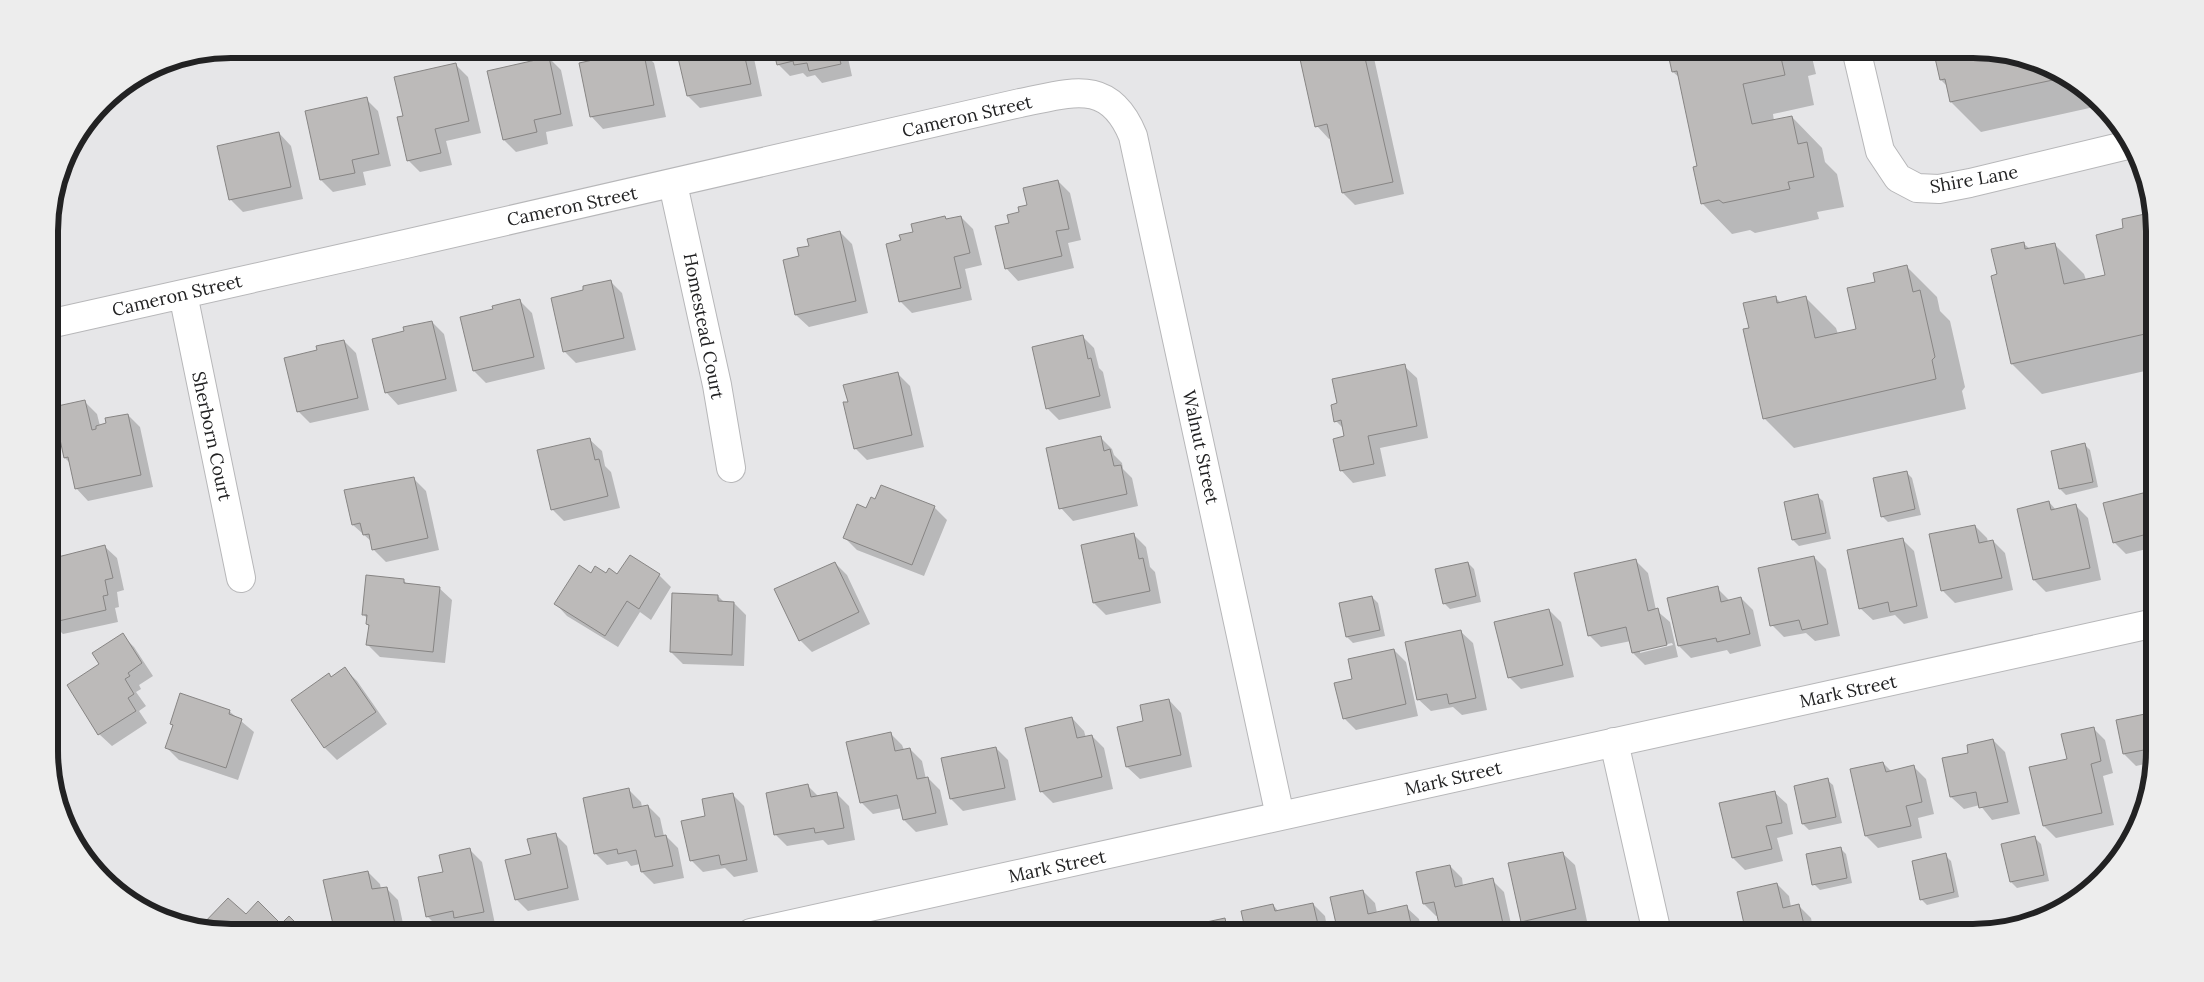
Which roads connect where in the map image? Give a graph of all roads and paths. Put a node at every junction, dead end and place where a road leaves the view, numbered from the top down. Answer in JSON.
{"nodes":[{"id":1,"x":1858,"y":58,"type":"edge"},
{"id":2,"x":1095,"y":94,"type":"joint"},
{"id":3,"x":2124,"y":146,"type":"edge"},
{"id":4,"x":673,"y":184,"type":"junction"},
{"id":5,"x":183,"y":294,"type":"junction"},
{"id":6,"x":58,"y":322,"type":"edge"},
{"id":7,"x":731,"y":468,"type":"dead end"},
{"id":8,"x":241,"y":578,"type":"dead end"},
{"id":9,"x":2146,"y":625,"type":"edge"},
{"id":10,"x":1614,"y":742,"type":"junction"},
{"id":11,"x":1280,"y":816,"type":"junction"},
{"id":12,"x":792,"y":924,"type":"edge"},
{"id":13,"x":1656,"y":924,"type":"edge"}],
"edges":[{"from":1,"to":3,"type":"street","name":"Shire Lane"},
{"from":2,"to":4,"type":"street","name":"Cameron Street"},
{"from":2,"to":11,"type":"street","name":"Walnut Street"},
{"from":4,"to":5,"type":"street","name":"Cameron Street"},
{"from":4,"to":7,"type":"street","name":"Homestead Court"},
{"from":5,"to":6,"type":"street","name":"Cameron Street"},
{"from":5,"to":8,"type":"street","name":"Sherborn Court"},
{"from":9,"to":10,"type":"street","name":"Mark Street"},
{"from":10,"to":11,"type":"street","name":"Mark Street"},
{"from":10,"to":13,"type":"street"},
{"from":11,"to":12,"type":"street","name":"Mark Street"}]}
